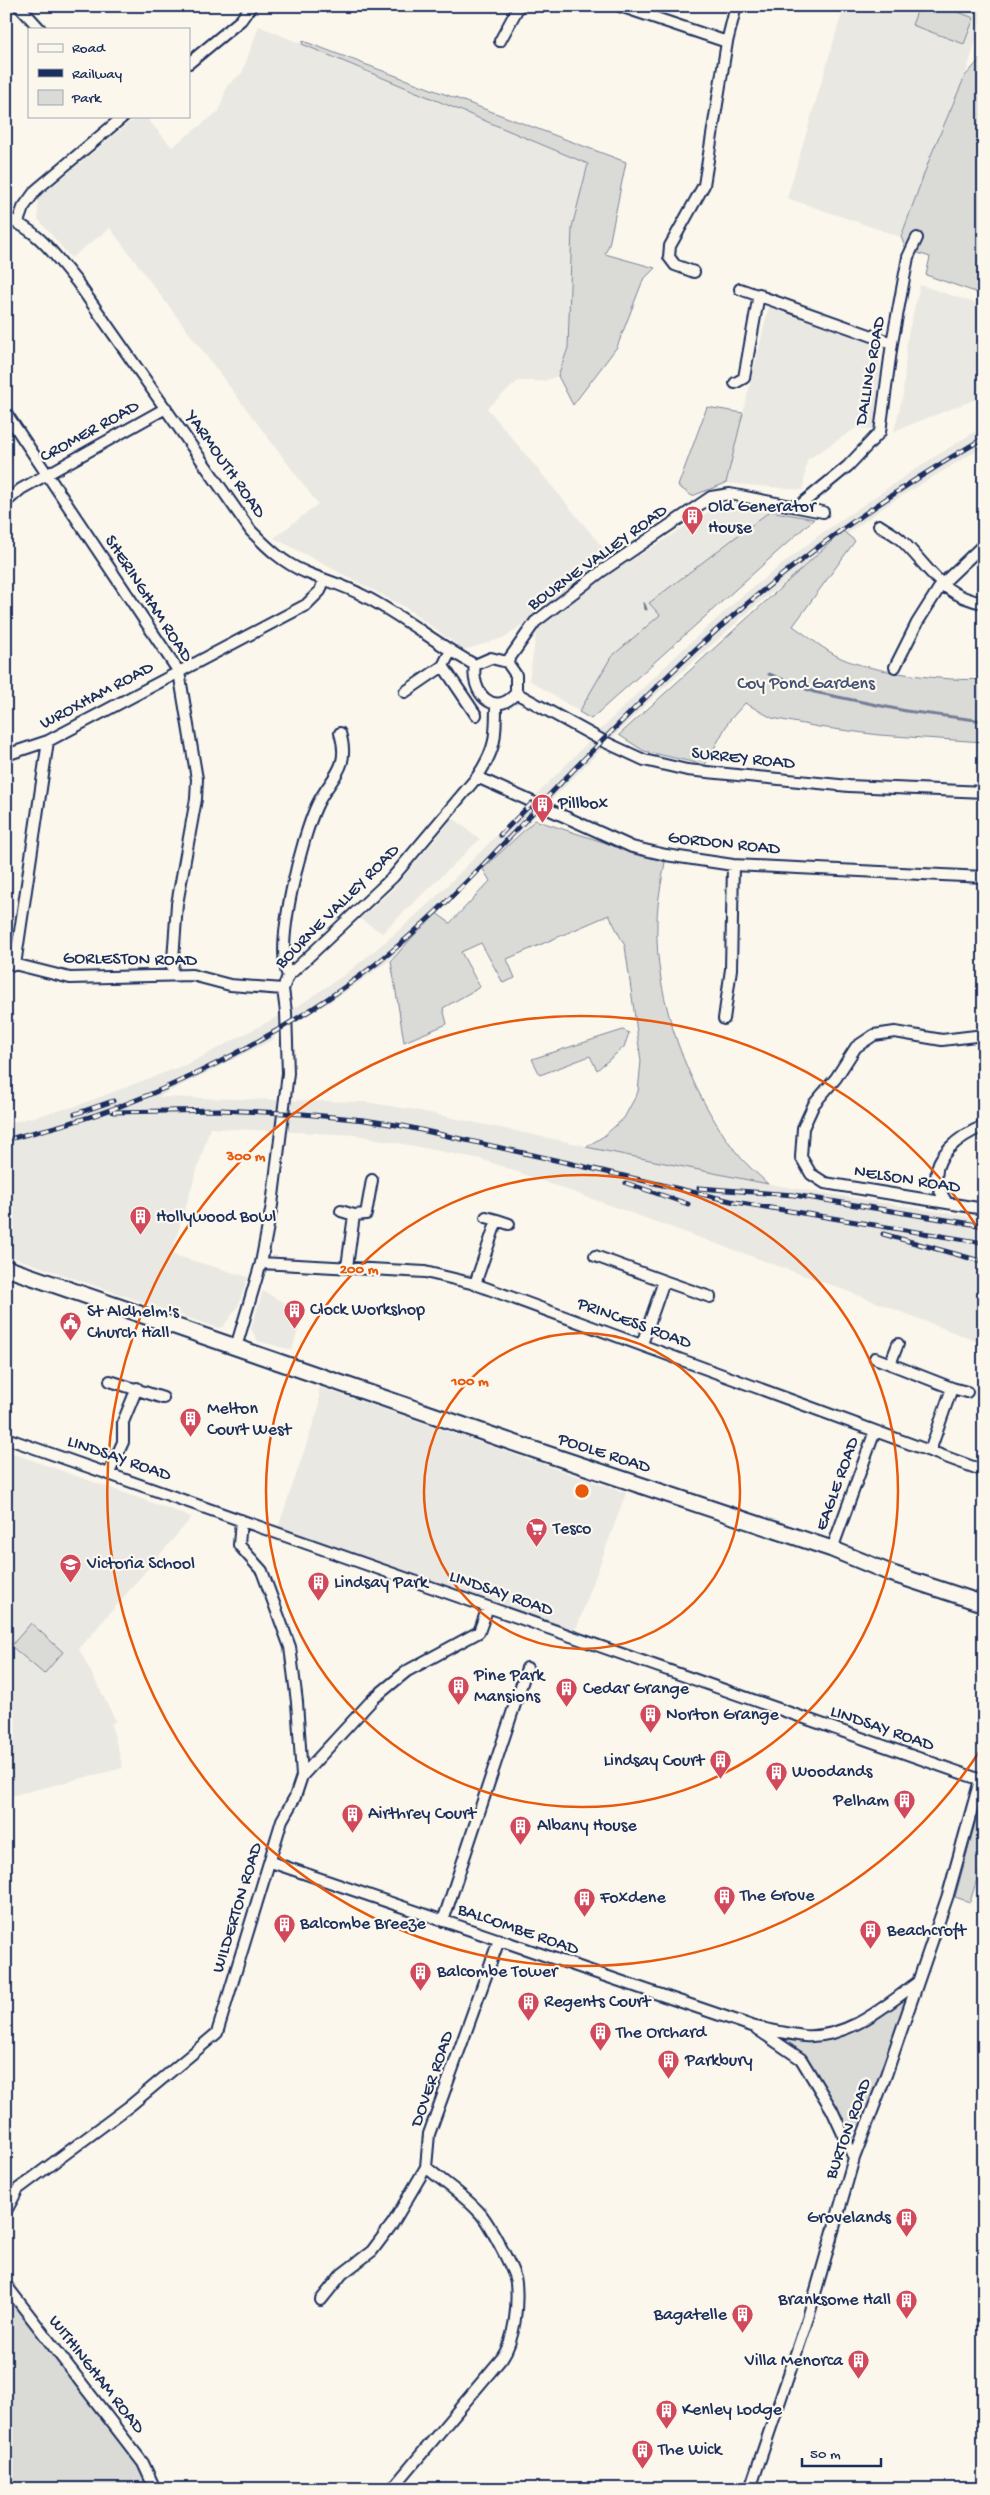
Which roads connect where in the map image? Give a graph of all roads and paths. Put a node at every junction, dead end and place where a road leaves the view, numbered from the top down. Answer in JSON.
{"nodes":[{"id":1,"x":19,"y":6,"type":"edge"},
{"id":2,"x":252,"y":6,"type":"edge"},
{"id":3,"x":518,"y":6,"type":"edge"},
{"id":4,"x":620,"y":6,"type":"edge"},
{"id":5,"x":736,"y":6,"type":"edge"},
{"id":6,"x":39,"y":28,"type":"edge"},
{"id":7,"x":500,"y":41,"type":"dead end"},
{"id":8,"x":727,"y":42,"type":"junction"},
{"id":9,"x":190,"y":62,"type":"edge"},
{"id":10,"x":122,"y":118,"type":"edge"},
{"id":11,"x":6,"y":218,"type":"edge"},
{"id":12,"x":18,"y":222,"type":"junction"},
{"id":13,"x":917,"y":238,"type":"dead end"},
{"id":14,"x":694,"y":272,"type":"dead end"},
{"id":15,"x":740,"y":289,"type":"dead end"},
{"id":16,"x":759,"y":294,"type":"junction"},
{"id":17,"x":892,"y":342,"type":"junction"},
{"id":18,"x":735,"y":383,"type":"dead end"},
{"id":19,"x":166,"y":408,"type":"junction"},
{"id":20,"x":6,"y":413,"type":"edge"},
{"id":21,"x":47,"y":475,"type":"junction"},
{"id":22,"x":6,"y":502,"type":"edge"},
{"id":23,"x":798,"y":507,"type":"junction"},
{"id":24,"x":823,"y":512,"type":"dead end"},
{"id":25,"x":879,"y":525,"type":"dead end"},
{"id":26,"x":984,"y":544,"type":"edge"},
{"id":27,"x":324,"y":580,"type":"junction"},
{"id":28,"x":941,"y":584,"type":"junction"},
{"id":29,"x":984,"y":603,"type":"edge"},
{"id":30,"x":450,"y":652,"type":"junction"},
{"id":31,"x":507,"y":662,"type":"junction"},
{"id":32,"x":475,"y":665,"type":"junction"},
{"id":33,"x":443,"y":666,"type":"junction"},
{"id":34,"x":895,"y":667,"type":"dead end"},
{"id":35,"x":179,"y":672,"type":"junction"},
{"id":36,"x":405,"y":692,"type":"dead end"},
{"id":37,"x":516,"y":693,"type":"junction"},
{"id":38,"x":496,"y":704,"type":"junction"},
{"id":39,"x":476,"y":715,"type":"dead end"},
{"id":40,"x":340,"y":733,"type":"dead end"},
{"id":41,"x":48,"y":741,"type":"junction"},
{"id":42,"x":6,"y":756,"type":"edge"},
{"id":43,"x":477,"y":777,"type":"junction"},
{"id":44,"x":984,"y":792,"type":"edge"},
{"id":45,"x":733,"y":865,"type":"junction"},
{"id":46,"x":984,"y":877,"type":"edge"},
{"id":47,"x":11,"y":963,"type":"edge"},
{"id":48,"x":172,"y":974,"type":"junction"},
{"id":49,"x":288,"y":976,"type":"junction"},
{"id":50,"x":283,"y":989,"type":"junction"},
{"id":51,"x":724,"y":1019,"type":"dead end"},
{"id":52,"x":984,"y":1035,"type":"edge"},
{"id":53,"x":984,"y":1126,"type":"edge"},
{"id":54,"x":372,"y":1180,"type":"dead end"},
{"id":55,"x":947,"y":1203,"type":"junction"},
{"id":56,"x":984,"y":1209,"type":"edge"},
{"id":57,"x":341,"y":1211,"type":"dead end"},
{"id":58,"x":354,"y":1215,"type":"junction"},
{"id":59,"x":486,"y":1216,"type":"dead end"},
{"id":60,"x":497,"y":1220,"type":"junction"},
{"id":61,"x":509,"y":1224,"type":"dead end"},
{"id":62,"x":595,"y":1256,"type":"dead end"},
{"id":63,"x":261,"y":1263,"type":"junction"},
{"id":64,"x":347,"y":1267,"type":"junction"},
{"id":65,"x":6,"y":1268,"type":"edge"},
{"id":66,"x":664,"y":1281,"type":"junction"},
{"id":67,"x":474,"y":1284,"type":"junction"},
{"id":68,"x":710,"y":1297,"type":"dead end"},
{"id":69,"x":642,"y":1344,"type":"junction"},
{"id":70,"x":898,"y":1344,"type":"dead end"},
{"id":71,"x":233,"y":1346,"type":"junction"},
{"id":72,"x":875,"y":1358,"type":"dead end"},
{"id":73,"x":890,"y":1364,"type":"junction"},
{"id":74,"x":110,"y":1381,"type":"dead end"},
{"id":75,"x":137,"y":1388,"type":"junction"},
{"id":76,"x":952,"y":1388,"type":"junction"},
{"id":77,"x":967,"y":1392,"type":"dead end"},
{"id":78,"x":162,"y":1398,"type":"dead end"},
{"id":79,"x":875,"y":1431,"type":"junction"},
{"id":80,"x":6,"y":1438,"type":"edge"},
{"id":81,"x":930,"y":1452,"type":"junction"},
{"id":82,"x":984,"y":1471,"type":"edge"},
{"id":83,"x":109,"y":1473,"type":"junction"},
{"id":84,"x":240,"y":1520,"type":"junction"},
{"id":85,"x":832,"y":1549,"type":"junction"},
{"id":86,"x":984,"y":1604,"type":"edge"},
{"id":87,"x":488,"y":1607,"type":"junction"},
{"id":88,"x":527,"y":1668,"type":"dead end"},
{"id":89,"x":302,"y":1776,"type":"junction"},
{"id":90,"x":982,"y":1781,"type":"edge"},
{"id":91,"x":271,"y":1862,"type":"junction"},
{"id":92,"x":443,"y":1921,"type":"junction"},
{"id":93,"x":499,"y":1940,"type":"junction"},
{"id":94,"x":918,"y":1982,"type":"junction"},
{"id":95,"x":755,"y":2028,"type":"junction"},
{"id":96,"x":854,"y":2158,"type":"junction"},
{"id":97,"x":426,"y":2167,"type":"junction"},
{"id":98,"x":6,"y":2211,"type":"edge"},
{"id":99,"x":6,"y":2286,"type":"edge"},
{"id":100,"x":321,"y":2300,"type":"dead end"},
{"id":101,"x":155,"y":2489,"type":"edge"},
{"id":102,"x":392,"y":2489,"type":"edge"},
{"id":103,"x":750,"y":2489,"type":"edge"}],
"edges":[{"from":1,"to":6,"type":"street"},
{"from":2,"to":9,"type":"street"},
{"from":3,"to":7,"type":"street"},
{"from":4,"to":8,"type":"street"},
{"from":5,"to":8,"type":"street"},
{"from":8,"to":14,"type":"street"},
{"from":10,"to":12,"type":"street"},
{"from":11,"to":12,"type":"street","name":"YARMOUTH ROAD"},
{"from":12,"to":19,"type":"street","name":"YARMOUTH ROAD"},
{"from":13,"to":17,"type":"street","name":"DALLING ROAD"},
{"from":15,"to":16,"type":"street"},
{"from":16,"to":17,"type":"street"},
{"from":16,"to":18,"type":"street"},
{"from":17,"to":23,"type":"street","name":"DALLING ROAD"},
{"from":19,"to":21,"type":"street","name":"CROMER ROAD"},
{"from":19,"to":27,"type":"street","name":"YARMOUTH ROAD"},
{"from":20,"to":21,"type":"street","name":"SHERINGHAM ROAD"},
{"from":21,"to":22,"type":"street","name":"CROMER ROAD"},
{"from":21,"to":35,"type":"street","name":"SHERINGHAM ROAD"},
{"from":23,"to":24,"type":"street"},
{"from":23,"to":31,"type":"street","name":"BOURNE VALLEY ROAD"},
{"from":25,"to":28,"type":"street"},
{"from":26,"to":28,"type":"street"},
{"from":27,"to":30,"type":"street","name":"YARMOUTH ROAD"},
{"from":27,"to":35,"type":"street","name":"WROXHAM ROAD"},
{"from":28,"to":29,"type":"street"},
{"from":28,"to":34,"type":"street"},
{"from":30,"to":32,"type":"street","name":"YARMOUTH ROAD"},
{"from":30,"to":33,"type":"street"},
{"from":31,"to":32,"type":"street"},
{"from":31,"to":37,"type":"street"},
{"from":32,"to":38,"type":"street"},
{"from":33,"to":36,"type":"street"},
{"from":33,"to":39,"type":"street"},
{"from":35,"to":41,"type":"street","name":"WROXHAM ROAD"},
{"from":35,"to":48,"type":"street","name":"SHERINGHAM ROAD"},
{"from":37,"to":38,"type":"street"},
{"from":37,"to":44,"type":"street","name":"SURREY ROAD"},
{"from":38,"to":43,"type":"street","name":"BOURNE VALLEY ROAD"},
{"from":40,"to":49,"type":"street"},
{"from":41,"to":42,"type":"street","name":"WROXHAM ROAD"},
{"from":41,"to":47,"type":"street"},
{"from":43,"to":45,"type":"street","name":"GORDON ROAD"},
{"from":43,"to":49,"type":"street","name":"BOURNE VALLEY ROAD"},
{"from":45,"to":46,"type":"street","name":"GORDON ROAD"},
{"from":45,"to":51,"type":"street"},
{"from":47,"to":48,"type":"street","name":"GORLESTON ROAD"},
{"from":48,"to":50,"type":"street","name":"GORLESTON ROAD"},
{"from":49,"to":50,"type":"street","name":"BOURNE VALLEY ROAD"},
{"from":50,"to":63,"type":"street","name":"BOURNE VALLEY ROAD"},
{"from":52,"to":55,"type":"street","name":"NELSON ROAD"},
{"from":53,"to":55,"type":"street"},
{"from":54,"to":58,"type":"street"},
{"from":55,"to":56,"type":"street","name":"NELSON ROAD"},
{"from":57,"to":58,"type":"street"},
{"from":58,"to":64,"type":"street"},
{"from":59,"to":60,"type":"street"},
{"from":60,"to":61,"type":"street"},
{"from":60,"to":67,"type":"street"},
{"from":62,"to":66,"type":"street"},
{"from":63,"to":64,"type":"street","name":"PRINCESS ROAD"},
{"from":63,"to":71,"type":"street","name":"BOURNE VALLEY ROAD"},
{"from":64,"to":67,"type":"street","name":"PRINCESS ROAD"},
{"from":65,"to":71,"type":"highway","name":"POOLE ROAD"},
{"from":66,"to":68,"type":"street"},
{"from":66,"to":69,"type":"street"},
{"from":67,"to":69,"type":"street","name":"PRINCESS ROAD"},
{"from":69,"to":79,"type":"street","name":"PRINCESS ROAD"},
{"from":70,"to":73,"type":"street"},
{"from":71,"to":85,"type":"highway","name":"POOLE ROAD"},
{"from":72,"to":73,"type":"street"},
{"from":73,"to":76,"type":"street"},
{"from":74,"to":75,"type":"street"},
{"from":75,"to":78,"type":"street"},
{"from":75,"to":83,"type":"street"},
{"from":76,"to":77,"type":"street"},
{"from":76,"to":81,"type":"street"},
{"from":79,"to":81,"type":"street","name":"PRINCESS ROAD"},
{"from":79,"to":85,"type":"street","name":"EAGLE ROAD"},
{"from":80,"to":83,"type":"street","name":"LINDSAY ROAD"},
{"from":81,"to":82,"type":"street","name":"PRINCESS ROAD"},
{"from":83,"to":84,"type":"street","name":"LINDSAY ROAD"},
{"from":84,"to":87,"type":"street","name":"LINDSAY ROAD"},
{"from":84,"to":89,"type":"street"},
{"from":85,"to":86,"type":"highway","name":"POOLE ROAD"},
{"from":87,"to":89,"type":"street","name":"WILDERTON ROAD"},
{"from":87,"to":90,"type":"street","name":"LINDSAY ROAD"},
{"from":88,"to":92,"type":"street"},
{"from":89,"to":91,"type":"street","name":"WILDERTON ROAD"},
{"from":90,"to":94,"type":"street","name":"BURTON ROAD"},
{"from":91,"to":92,"type":"street","name":"BALCOMBE ROAD"},
{"from":91,"to":98,"type":"street","name":"WILDERTON ROAD"},
{"from":92,"to":93,"type":"street","name":"BALCOMBE ROAD"},
{"from":93,"to":95,"type":"street","name":"BALCOMBE ROAD"},
{"from":93,"to":97,"type":"street","name":"DOVER ROAD"},
{"from":94,"to":95,"type":"street","name":"BALCOMBE ROAD"},
{"from":94,"to":96,"type":"street","name":"BURTON ROAD"},
{"from":95,"to":96,"type":"street","name":"BALCOMBE ROAD"},
{"from":96,"to":103,"type":"street","name":"BURTON ROAD"},
{"from":97,"to":100,"type":"street"},
{"from":97,"to":102,"type":"street"},
{"from":99,"to":101,"type":"street","name":"WITHINGHAM ROAD"}]}
